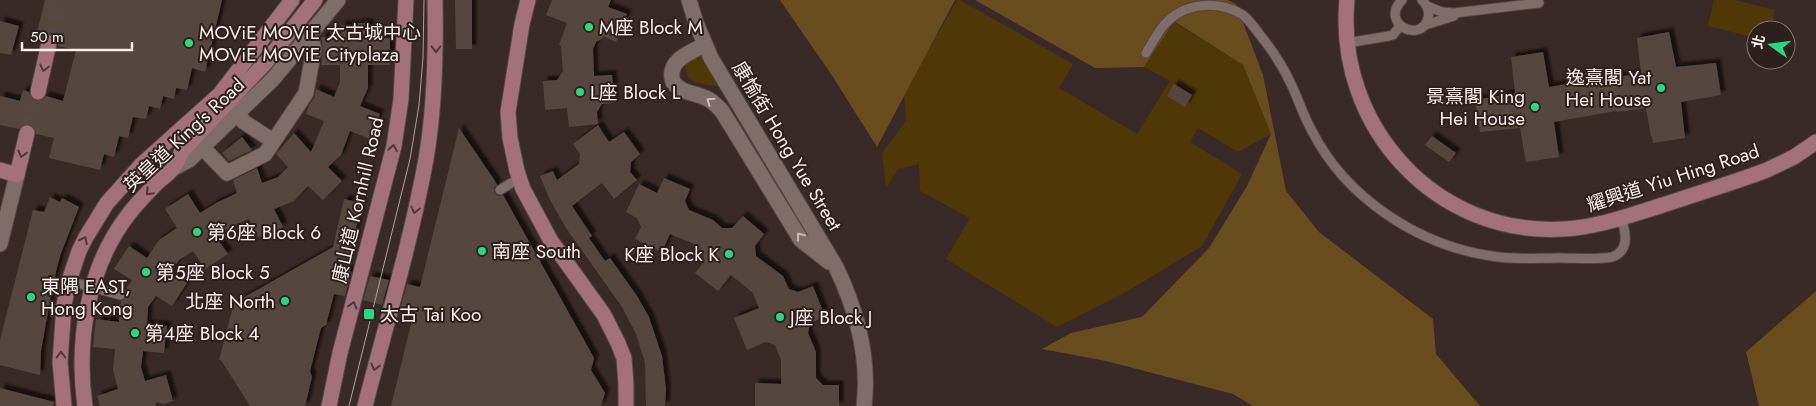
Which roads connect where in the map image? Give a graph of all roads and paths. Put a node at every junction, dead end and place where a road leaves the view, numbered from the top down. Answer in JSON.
{"nodes":[{"id":1,"x":292,"y":0,"type":"edge"},
{"id":2,"x":338,"y":0,"type":"edge"},
{"id":3,"x":406,"y":0,"type":"edge"},
{"id":4,"x":435,"y":0,"type":"edge"},
{"id":5,"x":528,"y":0,"type":"edge"},
{"id":6,"x":689,"y":0,"type":"edge"},
{"id":7,"x":1347,"y":0,"type":"edge"},
{"id":8,"x":1402,"y":0,"type":"edge"},
{"id":9,"x":1425,"y":3,"type":"edge"},
{"id":10,"x":1539,"y":3,"type":"dead end"},
{"id":11,"x":312,"y":4,"type":"edge"},
{"id":12,"x":1472,"y":12,"type":"junction"},
{"id":13,"x":1424,"y":25,"type":"junction"},
{"id":14,"x":1400,"y":26,"type":"junction"},
{"id":15,"x":310,"y":35,"type":"junction"},
{"id":16,"x":49,"y":43,"type":"tunnel mouth"},
{"id":17,"x":1347,"y":43,"type":"junction"},
{"id":18,"x":704,"y":45,"type":"junction"},
{"id":19,"x":1146,"y":53,"type":"dead end"},
{"id":20,"x":266,"y":62,"type":"junction"},
{"id":21,"x":38,"y":92,"type":"tunnel mouth"},
{"id":22,"x":220,"y":94,"type":"junction"},
{"id":23,"x":238,"y":114,"type":"junction"},
{"id":24,"x":27,"y":133,"type":"tunnel mouth"},
{"id":25,"x":273,"y":141,"type":"junction"},
{"id":26,"x":1816,"y":142,"type":"edge"},
{"id":27,"x":202,"y":147,"type":"junction"},
{"id":28,"x":174,"y":168,"type":"junction"},
{"id":29,"x":0,"y":170,"type":"edge"},
{"id":30,"x":17,"y":175,"type":"junction"},
{"id":31,"x":520,"y":180,"type":"junction"},
{"id":32,"x":500,"y":190,"type":"dead end"},
{"id":33,"x":1621,"y":218,"type":"junction"},
{"id":34,"x":0,"y":244,"type":"edge"},
{"id":35,"x":836,"y":268,"type":"junction"},
{"id":36,"x":69,"y":281,"type":"junction"},
{"id":37,"x":93,"y":287,"type":"junction"},
{"id":38,"x":120,"y":295,"type":"dead end"},
{"id":39,"x":64,"y":406,"type":"edge"},
{"id":40,"x":85,"y":406,"type":"edge"},
{"id":41,"x":329,"y":406,"type":"edge"},
{"id":42,"x":366,"y":406,"type":"edge"},
{"id":43,"x":626,"y":406,"type":"edge"},
{"id":44,"x":864,"y":406,"type":"edge"}],
"edges":[{"from":1,"to":22,"type":"street","name":"英皇道 King's Road"},
{"from":2,"to":15,"type":"street","name":"英皇道 King's Road"},
{"from":41,"to":3,"type":"street","name":"康山道 Kornhill Road","one_way":true},
{"from":4,"to":42,"type":"street","one_way":true},
{"from":5,"to":31,"type":"street"},
{"from":6,"to":18,"type":"street","name":"康愉街 Hong Yue Street"},
{"from":7,"to":17,"type":"street","name":"耀興道 Yiu Hing Road"},
{"from":8,"to":14,"type":"lane"},
{"from":9,"to":12,"type":"lane"},
{"from":9,"to":13,"type":"lane"},
{"from":10,"to":12,"type":"lane"},
{"from":11,"to":20,"type":"street"},
{"from":12,"to":13,"type":"lane"},
{"from":13,"to":14,"type":"lane"},
{"from":14,"to":17,"type":"lane"},
{"from":15,"to":23,"type":"street","name":"英皇道 King's Road"},
{"from":15,"to":25,"type":"street"},
{"from":16,"to":21,"type":"street","one_way":true},
{"from":17,"to":33,"type":"street","name":"耀興道 Yiu Hing Road"},
{"from":18,"to":35,"type":"street","name":"康愉街 Hong Yue Street"},
{"from":35,"to":18,"type":"street","name":"康愉街 Hong Yue Street","one_way":true},
{"from":19,"to":33,"type":"lane"},
{"from":20,"to":22,"type":"street"},
{"from":20,"to":28,"type":"street"},
{"from":36,"to":22,"type":"street","name":"英皇道 King's Road","one_way":true},
{"from":23,"to":25,"type":"street"},
{"from":23,"to":27,"type":"street","name":"英皇道 King's Road"},
{"from":24,"to":30,"type":"street","one_way":true},
{"from":25,"to":27,"type":"street"},
{"from":26,"to":33,"type":"street","name":"耀興道 Yiu Hing Road"},
{"from":27,"to":28,"type":"street","name":"英皇道 King's Road"},
{"from":28,"to":37,"type":"street","name":"英皇道 King's Road","one_way":true},
{"from":29,"to":30,"type":"street"},
{"from":30,"to":34,"type":"street"},
{"from":31,"to":32,"type":"lane"},
{"from":31,"to":43,"type":"street"},
{"from":35,"to":44,"type":"street","name":"康愉街 Hong Yue Street"},
{"from":36,"to":37,"type":"lane"},
{"from":39,"to":36,"type":"street","name":"英皇道 King's Road","one_way":true},
{"from":37,"to":38,"type":"lane"},
{"from":37,"to":40,"type":"street","name":"英皇道 King's Road"}]}
